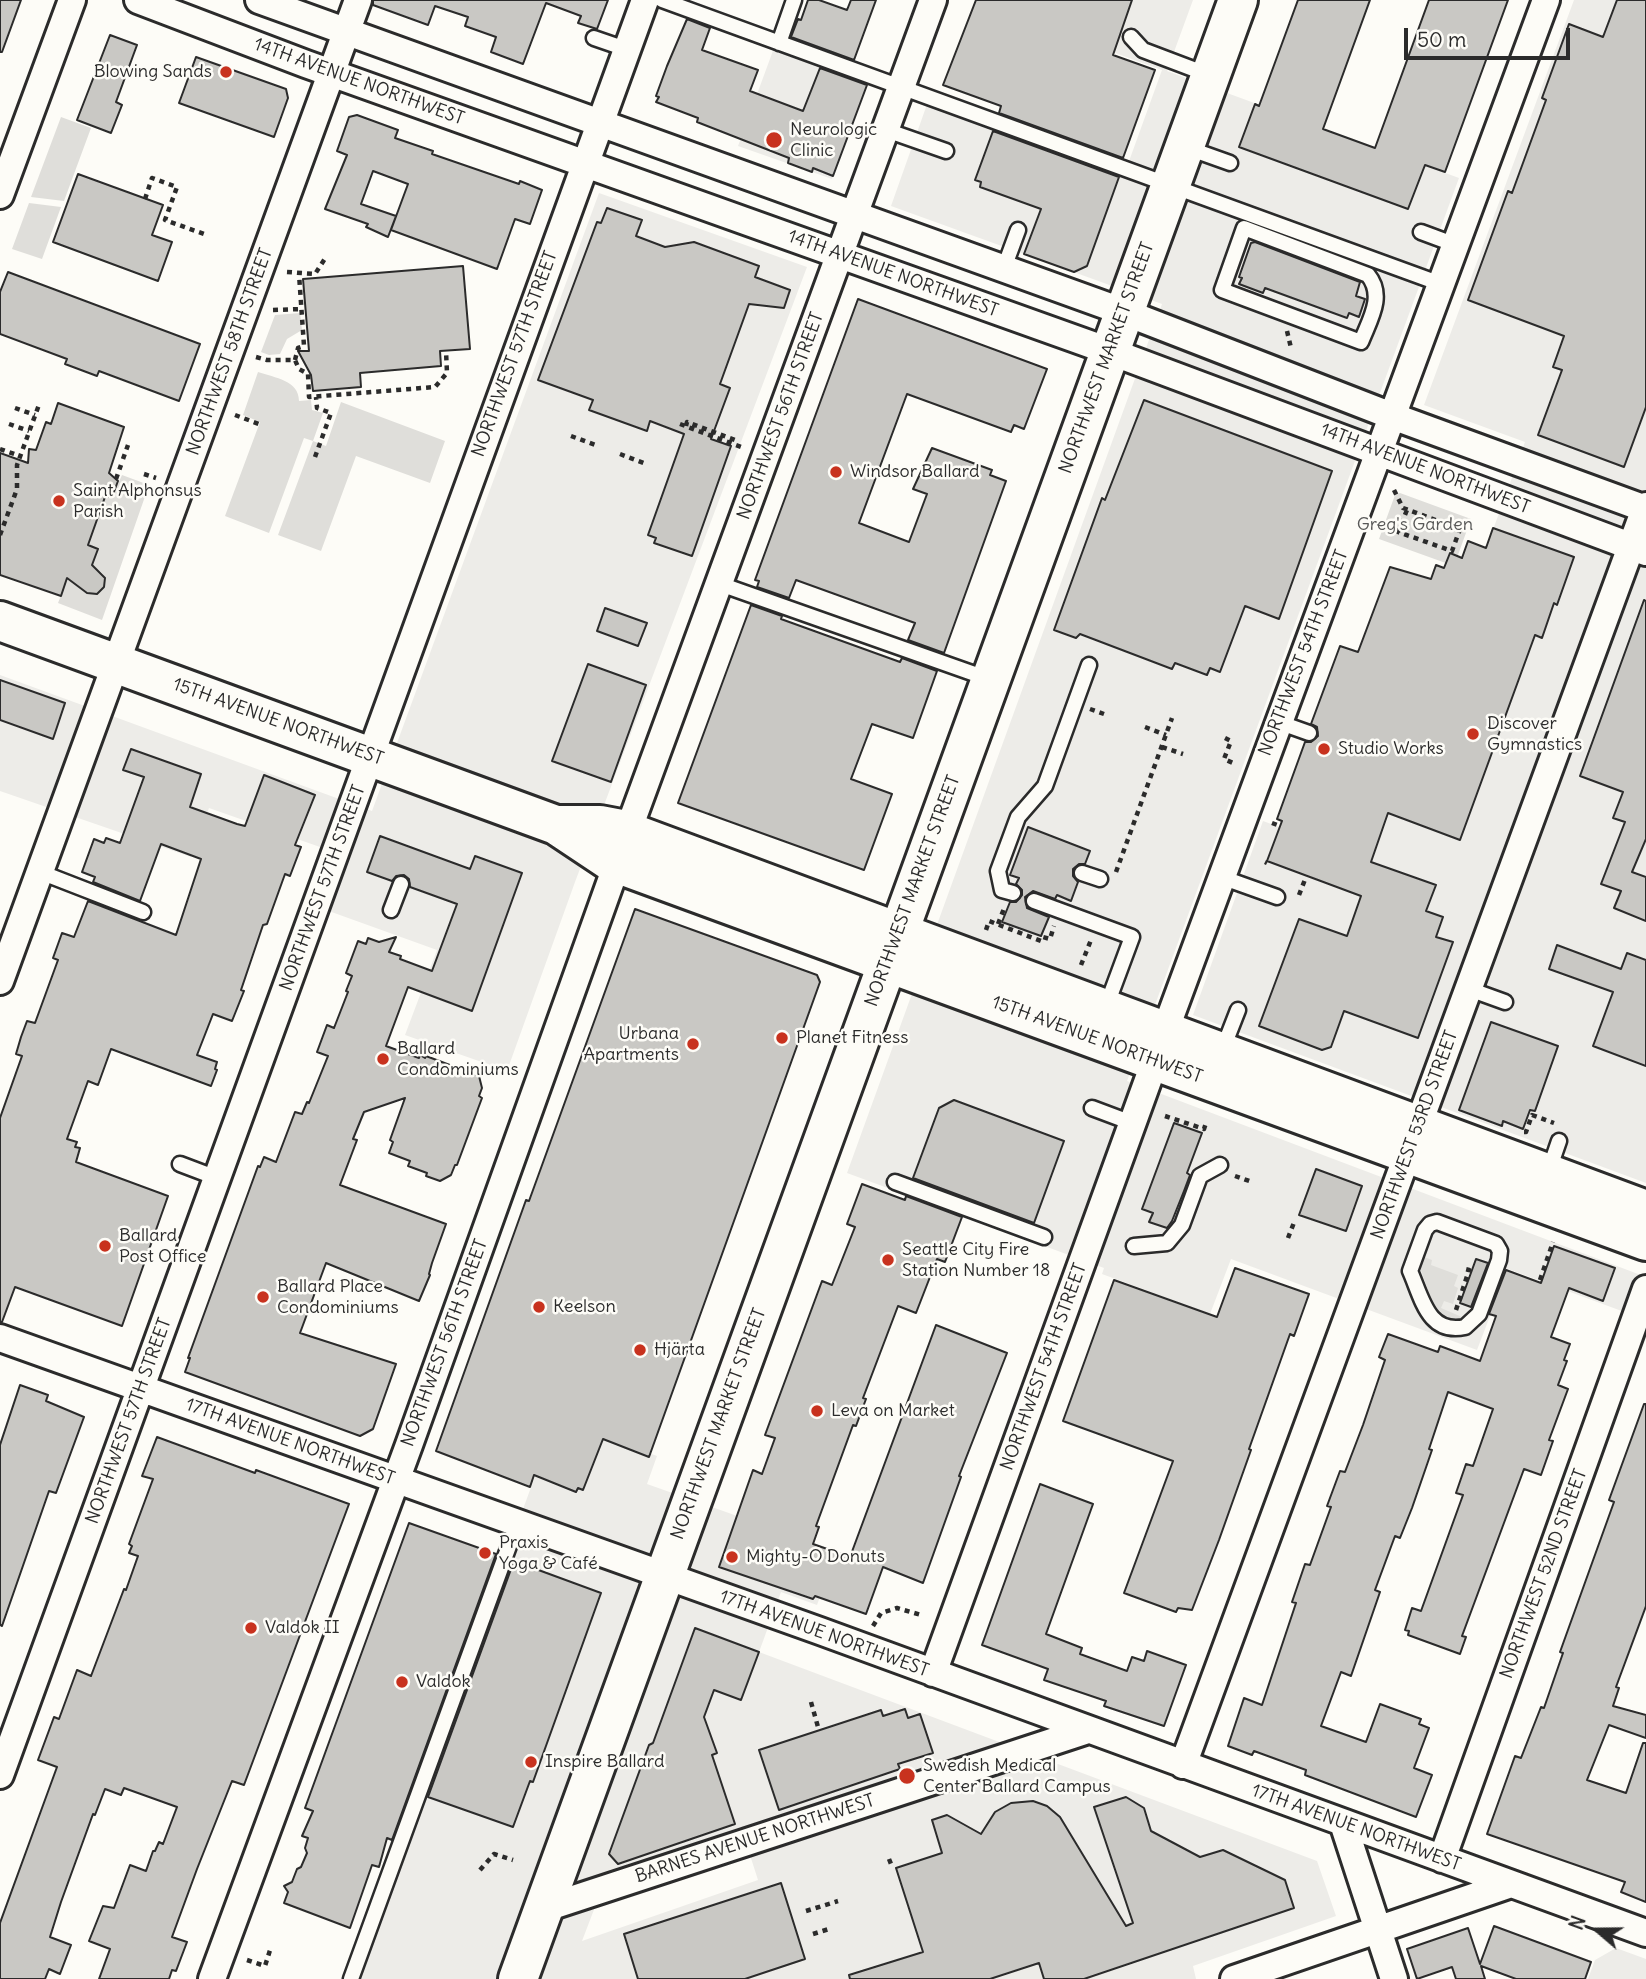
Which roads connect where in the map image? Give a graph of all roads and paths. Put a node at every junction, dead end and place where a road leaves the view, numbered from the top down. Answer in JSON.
{"nodes":[{"id":1,"x":72,"y":0,"type":"edge"},
{"id":2,"x":138,"y":0,"type":"edge"},
{"id":3,"x":259,"y":0,"type":"edge"},
{"id":4,"x":358,"y":0,"type":"edge"},
{"id":5,"x":645,"y":0,"type":"edge"},
{"id":6,"x":662,"y":0,"type":"edge"},
{"id":7,"x":794,"y":0,"type":"edge"},
{"id":8,"x":933,"y":0,"type":"edge"},
{"id":9,"x":1238,"y":0,"type":"edge"},
{"id":10,"x":1546,"y":0,"type":"edge"},
{"id":11,"x":347,"y":32,"type":"junction"},
{"id":12,"x":1131,"y":37,"type":"dead end"},
{"id":13,"x":594,"y":38,"type":"dead end"},
{"id":14,"x":779,"y":43,"type":"junction"},
{"id":15,"x":626,"y":49,"type":"junction"},
{"id":16,"x":332,"y":73,"type":"junction"},
{"id":17,"x":1210,"y":75,"type":"junction"},
{"id":18,"x":901,"y":88,"type":"junction"},
{"id":19,"x":599,"y":123,"type":"junction"},
{"id":20,"x":886,"y":130,"type":"junction"},
{"id":21,"x":1184,"y":146,"type":"junction"},
{"id":22,"x":946,"y":151,"type":"dead end"},
{"id":23,"x":584,"y":162,"type":"junction"},
{"id":24,"x":1230,"y":163,"type":"dead end"},
{"id":25,"x":1170,"y":186,"type":"junction"},
{"id":26,"x":0,"y":195,"type":"edge"},
{"id":27,"x":145,"y":198,"type":"dead end"},
{"id":28,"x":855,"y":214,"type":"junction"},
{"id":29,"x":1018,"y":230,"type":"dead end"},
{"id":30,"x":1421,"y":232,"type":"dead end"},
{"id":31,"x":204,"y":234,"type":"dead end"},
{"id":32,"x":1456,"y":244,"type":"junction"},
{"id":33,"x":841,"y":255,"type":"junction"},
{"id":34,"x":326,"y":257,"type":"dead end"},
{"id":35,"x":1004,"y":268,"type":"junction"},
{"id":36,"x":287,"y":272,"type":"dead end"},
{"id":37,"x":299,"y":274,"type":"junction"},
{"id":38,"x":1441,"y":284,"type":"junction"},
{"id":39,"x":302,"y":309,"type":"junction"},
{"id":40,"x":273,"y":310,"type":"dead end"},
{"id":41,"x":1124,"y":312,"type":"junction"},
{"id":42,"x":1286,"y":326,"type":"dead end"},
{"id":43,"x":1362,"y":342,"type":"joint"},
{"id":44,"x":1291,"y":348,"type":"dead end"},
{"id":45,"x":446,"y":351,"type":"dead end"},
{"id":46,"x":1109,"y":351,"type":"junction"},
{"id":47,"x":256,"y":356,"type":"dead end"},
{"id":48,"x":295,"y":360,"type":"junction"},
{"id":49,"x":316,"y":397,"type":"junction"},
{"id":50,"x":40,"y":402,"type":"dead end"},
{"id":51,"x":15,"y":408,"type":"dead end"},
{"id":52,"x":35,"y":415,"type":"junction"},
{"id":53,"x":235,"y":415,"type":"dead end"},
{"id":54,"x":1392,"y":416,"type":"junction"},
{"id":55,"x":9,"y":424,"type":"dead end"},
{"id":56,"x":259,"y":424,"type":"dead end"},
{"id":57,"x":683,"y":425,"type":"dead end"},
{"id":58,"x":29,"y":431,"type":"junction"},
{"id":59,"x":571,"y":436,"type":"dead end"},
{"id":60,"x":128,"y":445,"type":"dead end"},
{"id":61,"x":598,"y":446,"type":"dead end"},
{"id":62,"x":741,"y":447,"type":"dead end"},
{"id":63,"x":0,"y":449,"type":"edge"},
{"id":64,"x":1379,"y":452,"type":"junction"},
{"id":65,"x":620,"y":454,"type":"dead end"},
{"id":66,"x":20,"y":456,"type":"junction"},
{"id":67,"x":315,"y":457,"type":"dead end"},
{"id":68,"x":123,"y":459,"type":"dead end"},
{"id":69,"x":646,"y":464,"type":"dead end"},
{"id":70,"x":121,"y":465,"type":"dead end"},
{"id":71,"x":144,"y":474,"type":"dead end"},
{"id":72,"x":156,"y":478,"type":"dead end"},
{"id":73,"x":116,"y":479,"type":"dead end"},
{"id":74,"x":1394,"y":490,"type":"dead end"},
{"id":75,"x":1646,"y":508,"type":"edge"},
{"id":76,"x":1407,"y":510,"type":"junction"},
{"id":77,"x":0,"y":535,"type":"edge"},
{"id":78,"x":1639,"y":549,"type":"edge"},
{"id":79,"x":720,"y":584,"type":"junction"},
{"id":80,"x":0,"y":621,"type":"edge"},
{"id":81,"x":116,"y":662,"type":"junction"},
{"id":82,"x":1088,"y":665,"type":"dead end"},
{"id":83,"x":990,"y":679,"type":"junction"},
{"id":84,"x":1172,"y":718,"type":"dead end"},
{"id":85,"x":1278,"y":722,"type":"junction"},
{"id":86,"x":1145,"y":727,"type":"dead end"},
{"id":87,"x":1309,"y":733,"type":"dead end"},
{"id":88,"x":1166,"y":735,"type":"junction"},
{"id":89,"x":1225,"y":738,"type":"dead end"},
{"id":90,"x":1162,"y":747,"type":"junction"},
{"id":91,"x":1183,"y":754,"type":"dead end"},
{"id":92,"x":371,"y":756,"type":"junction"},
{"id":93,"x":1233,"y":763,"type":"dead end"},
{"id":94,"x":1272,"y":823,"type":"dead end"},
{"id":95,"x":1280,"y":826,"type":"dead end"},
{"id":96,"x":623,"y":848,"type":"junction"},
{"id":97,"x":40,"y":872,"type":"junction"},
{"id":98,"x":1082,"y":873,"type":"dead end"},
{"id":99,"x":1221,"y":877,"type":"junction"},
{"id":100,"x":1306,"y":877,"type":"dead end"},
{"id":101,"x":1106,"y":880,"type":"joint"},
{"id":102,"x":401,"y":884,"type":"dead end"},
{"id":103,"x":1013,"y":894,"type":"dead end"},
{"id":104,"x":1299,"y":895,"type":"dead end"},
{"id":105,"x":1277,"y":897,"type":"dead end"},
{"id":106,"x":1034,"y":901,"type":"dead end"},
{"id":107,"x":391,"y":910,"type":"dead end"},
{"id":108,"x":143,"y":912,"type":"dead end"},
{"id":109,"x":1055,"y":925,"type":"dead end"},
{"id":110,"x":986,"y":930,"type":"dead end"},
{"id":111,"x":1091,"y":939,"type":"dead end"},
{"id":112,"x":892,"y":947,"type":"junction"},
{"id":113,"x":1081,"y":965,"type":"dead end"},
{"id":114,"x":0,"y":981,"type":"edge"},
{"id":115,"x":1469,"y":989,"type":"junction"},
{"id":116,"x":1505,"y":1002,"type":"dead end"},
{"id":117,"x":1105,"y":1009,"type":"junction"},
{"id":118,"x":1238,"y":1010,"type":"dead end"},
{"id":119,"x":1160,"y":1046,"type":"junction"},
{"id":120,"x":1222,"y":1052,"type":"junction"},
{"id":121,"x":1092,"y":1108,"type":"dead end"},
{"id":122,"x":1165,"y":1116,"type":"dead end"},
{"id":123,"x":1132,"y":1123,"type":"junction"},
{"id":124,"x":1206,"y":1123,"type":"dead end"},
{"id":125,"x":1555,"y":1124,"type":"dead end"},
{"id":126,"x":1516,"y":1129,"type":"dead end"},
{"id":127,"x":1414,"y":1140,"type":"junction"},
{"id":128,"x":180,"y":1164,"type":"dead end"},
{"id":129,"x":1220,"y":1165,"type":"dead end"},
{"id":130,"x":1235,"y":1176,"type":"dead end"},
{"id":131,"x":217,"y":1178,"type":"junction"},
{"id":132,"x":895,"y":1182,"type":"dead end"},
{"id":133,"x":1252,"y":1182,"type":"dead end"},
{"id":134,"x":1646,"y":1210,"type":"edge"},
{"id":135,"x":1295,"y":1220,"type":"dead end"},
{"id":136,"x":1462,"y":1232,"type":"joint"},
{"id":137,"x":1044,"y":1237,"type":"dead end"},
{"id":138,"x":1288,"y":1238,"type":"dead end"},
{"id":139,"x":1646,"y":1241,"type":"edge"},
{"id":140,"x":1553,"y":1242,"type":"dead end"},
{"id":141,"x":1134,"y":1246,"type":"dead end"},
{"id":142,"x":1465,"y":1269,"type":"dead end"},
{"id":143,"x":1540,"y":1280,"type":"dead end"},
{"id":144,"x":1646,"y":1290,"type":"edge"},
{"id":145,"x":1463,"y":1313,"type":"dead end"},
{"id":146,"x":0,"y":1338,"type":"edge"},
{"id":147,"x":141,"y":1389,"type":"junction"},
{"id":148,"x":396,"y":1480,"type":"junction"},
{"id":149,"x":517,"y":1524,"type":"junction"},
{"id":150,"x":664,"y":1576,"type":"junction"},
{"id":151,"x":920,"y":1615,"type":"dead end"},
{"id":152,"x":873,"y":1626,"type":"dead end"},
{"id":153,"x":933,"y":1673,"type":"junction"},
{"id":154,"x":811,"y":1702,"type":"dead end"},
{"id":155,"x":818,"y":1727,"type":"dead end"},
{"id":156,"x":1088,"y":1730,"type":"junction"},
{"id":157,"x":1183,"y":1765,"type":"junction"},
{"id":158,"x":0,"y":1775,"type":"edge"},
{"id":159,"x":1343,"y":1823,"type":"junction"},
{"id":160,"x":1442,"y":1859,"type":"junction"},
{"id":161,"x":513,"y":1860,"type":"dead end"},
{"id":162,"x":480,"y":1870,"type":"dead end"},
{"id":163,"x":1511,"y":1884,"type":"junction"},
{"id":164,"x":838,"y":1901,"type":"dead end"},
{"id":165,"x":543,"y":1909,"type":"junction"},
{"id":166,"x":806,"y":1911,"type":"dead end"},
{"id":167,"x":832,"y":1927,"type":"dead end"},
{"id":168,"x":1378,"y":1931,"type":"junction"},
{"id":169,"x":1646,"y":1933,"type":"edge"},
{"id":170,"x":813,"y":1934,"type":"dead end"},
{"id":171,"x":271,"y":1947,"type":"dead end"},
{"id":172,"x":247,"y":1960,"type":"dead end"},
{"id":173,"x":212,"y":1979,"type":"edge"},
{"id":174,"x":351,"y":1979,"type":"edge"},
{"id":175,"x":518,"y":1979,"type":"edge"},
{"id":176,"x":1234,"y":1979,"type":"edge"},
{"id":177,"x":1394,"y":1979,"type":"edge"}],
"edges":[{"from":1,"to":26,"type":"street"},
{"from":2,"to":16,"type":"street","name":"14TH AVENUE NORTHWEST"},
{"from":3,"to":11,"type":"street"},
{"from":4,"to":11,"type":"street","name":"NORTHWEST 58TH STREET"},
{"from":5,"to":15,"type":"street","name":"NORTHWEST 57TH STREET"},
{"from":6,"to":14,"type":"lane"},
{"from":7,"to":14,"type":"lane"},
{"from":8,"to":18,"type":"street","name":"NORTHWEST 56TH STREET"},
{"from":9,"to":17,"type":"main road","name":"NORTHWEST MARKET STREET"},
{"from":10,"to":32,"type":"street","name":"NORTHWEST 54TH STREET"},
{"from":11,"to":16,"type":"street","name":"NORTHWEST 58TH STREET"},
{"from":11,"to":19,"type":"street"},
{"from":12,"to":17,"type":"lane"},
{"from":13,"to":15,"type":"lane"},
{"from":14,"to":18,"type":"lane"},
{"from":15,"to":19,"type":"street","name":"NORTHWEST 57TH STREET"},
{"from":16,"to":23,"type":"street","name":"14TH AVENUE NORTHWEST"},
{"from":16,"to":81,"type":"street","name":"NORTHWEST 58TH STREET"},
{"from":17,"to":21,"type":"main road","name":"NORTHWEST MARKET STREET"},
{"from":18,"to":20,"type":"street","name":"NORTHWEST 56TH STREET"},
{"from":18,"to":25,"type":"lane"},
{"from":19,"to":23,"type":"street","name":"NORTHWEST 57TH STREET"},
{"from":19,"to":28,"type":"street"},
{"from":20,"to":22,"type":"lane"},
{"from":20,"to":28,"type":"street","name":"NORTHWEST 56TH STREET"},
{"from":21,"to":24,"type":"lane"},
{"from":21,"to":25,"type":"main road","name":"NORTHWEST MARKET STREET"},
{"from":23,"to":33,"type":"street","name":"14TH AVENUE NORTHWEST"},
{"from":23,"to":92,"type":"street","name":"NORTHWEST 57TH STREET"},
{"from":25,"to":38,"type":"lane"},
{"from":25,"to":41,"type":"main road","name":"NORTHWEST MARKET STREET"},
{"from":27,"to":31,"type":"path"},
{"from":28,"to":33,"type":"street","name":"NORTHWEST 56TH STREET"},
{"from":28,"to":35,"type":"street"},
{"from":29,"to":35,"type":"lane"},
{"from":30,"to":32,"type":"lane"},
{"from":32,"to":38,"type":"street","name":"NORTHWEST 54TH STREET"},
{"from":33,"to":46,"type":"street","name":"14TH AVENUE NORTHWEST"},
{"from":33,"to":79,"type":"street","name":"NORTHWEST 56TH STREET"},
{"from":34,"to":37,"type":"path"},
{"from":35,"to":41,"type":"street"},
{"from":36,"to":37,"type":"path"},
{"from":37,"to":39,"type":"path"},
{"from":38,"to":54,"type":"street","name":"NORTHWEST 54TH STREET"},
{"from":39,"to":40,"type":"path"},
{"from":39,"to":48,"type":"path"},
{"from":41,"to":46,"type":"main road","name":"NORTHWEST MARKET STREET"},
{"from":41,"to":54,"type":"street"},
{"from":42,"to":44,"type":"path"},
{"from":43,"to":43,"type":"lane"},
{"from":45,"to":49,"type":"path"},
{"from":46,"to":64,"type":"street","name":"14TH AVENUE NORTHWEST"},
{"from":46,"to":83,"type":"main road","name":"NORTHWEST MARKET STREET"},
{"from":47,"to":48,"type":"path"},
{"from":48,"to":49,"type":"path"},
{"from":49,"to":67,"type":"path"},
{"from":50,"to":52,"type":"path"},
{"from":51,"to":52,"type":"path"},
{"from":52,"to":58,"type":"path"},
{"from":53,"to":56,"type":"path"},
{"from":54,"to":64,"type":"street","name":"NORTHWEST 54TH STREET"},
{"from":54,"to":75,"type":"street"},
{"from":55,"to":58,"type":"path"},
{"from":57,"to":62,"type":"path"},
{"from":58,"to":66,"type":"path"},
{"from":59,"to":61,"type":"path"},
{"from":60,"to":68,"type":"path"},
{"from":63,"to":66,"type":"path"},
{"from":64,"to":78,"type":"street","name":"14TH AVENUE NORTHWEST"},
{"from":64,"to":85,"type":"street","name":"NORTHWEST 54TH STREET"},
{"from":65,"to":69,"type":"path"},
{"from":66,"to":77,"type":"path"},
{"from":70,"to":73,"type":"path"},
{"from":71,"to":72,"type":"path"},
{"from":74,"to":76,"type":"path"},
{"from":75,"to":78,"type":"street","name":"NORTHWEST 53RD STREET"},
{"from":76,"to":76,"type":"path"},
{"from":78,"to":115,"type":"street","name":"NORTHWEST 53RD STREET"},
{"from":79,"to":83,"type":"lane"},
{"from":79,"to":96,"type":"street","name":"NORTHWEST 56TH STREET"},
{"from":80,"to":81,"type":"main road","name":"15TH AVENUE NORTHWEST"},
{"from":81,"to":92,"type":"main road","name":"15TH AVENUE NORTHWEST"},
{"from":81,"to":97,"type":"street","name":"NORTHWEST 58TH STREET"},
{"from":82,"to":103,"type":"lane"},
{"from":83,"to":112,"type":"main road","name":"NORTHWEST MARKET STREET"},
{"from":84,"to":88,"type":"path"},
{"from":85,"to":87,"type":"lane"},
{"from":85,"to":99,"type":"street","name":"NORTHWEST 54TH STREET"},
{"from":86,"to":88,"type":"path"},
{"from":88,"to":90,"type":"path"},
{"from":89,"to":93,"type":"path"},
{"from":90,"to":91,"type":"path"},
{"from":90,"to":101,"type":"path"},
{"from":92,"to":96,"type":"main road","name":"15TH AVENUE NORTHWEST"},
{"from":92,"to":131,"type":"street","name":"NORTHWEST 57TH STREET"},
{"from":94,"to":95,"type":"path"},
{"from":96,"to":112,"type":"main road","name":"15TH AVENUE NORTHWEST"},
{"from":96,"to":148,"type":"street","name":"NORTHWEST 56TH STREET"},
{"from":97,"to":108,"type":"lane"},
{"from":97,"to":114,"type":"street","name":"NORTHWEST 58TH STREET"},
{"from":98,"to":101,"type":"lane"},
{"from":99,"to":105,"type":"lane"},
{"from":99,"to":119,"type":"street","name":"NORTHWEST 54TH STREET"},
{"from":100,"to":104,"type":"path"},
{"from":102,"to":107,"type":"lane"},
{"from":106,"to":117,"type":"lane"},
{"from":109,"to":110,"type":"path"},
{"from":111,"to":113,"type":"path"},
{"from":112,"to":117,"type":"main road","name":"15TH AVENUE NORTHWEST"},
{"from":112,"to":119,"type":"main road","name":"15TH AVENUE NORTHWEST"},
{"from":112,"to":150,"type":"main road","name":"NORTHWEST MARKET STREET"},
{"from":115,"to":116,"type":"lane"},
{"from":115,"to":127,"type":"street","name":"NORTHWEST 53RD STREET"},
{"from":117,"to":119,"type":"main road","name":"15TH AVENUE NORTHWEST"},
{"from":118,"to":120,"type":"lane"},
{"from":119,"to":120,"type":"main road","name":"15TH AVENUE NORTHWEST"},
{"from":119,"to":123,"type":"street","name":"NORTHWEST 54TH STREET"},
{"from":119,"to":127,"type":"main road","name":"15TH AVENUE NORTHWEST"},
{"from":120,"to":127,"type":"main road","name":"15TH AVENUE NORTHWEST"},
{"from":121,"to":123,"type":"lane"},
{"from":122,"to":124,"type":"path"},
{"from":123,"to":153,"type":"street","name":"NORTHWEST 54TH STREET"},
{"from":125,"to":126,"type":"path"},
{"from":127,"to":134,"type":"main road","name":"15TH AVENUE NORTHWEST"},
{"from":127,"to":139,"type":"main road","name":"15TH AVENUE NORTHWEST"},
{"from":127,"to":157,"type":"street","name":"NORTHWEST 53RD STREET"},
{"from":128,"to":131,"type":"lane"},
{"from":129,"to":141,"type":"lane"},
{"from":130,"to":133,"type":"path"},
{"from":131,"to":147,"type":"street","name":"NORTHWEST 57TH STREET"},
{"from":132,"to":137,"type":"lane"},
{"from":135,"to":138,"type":"path"},
{"from":136,"to":136,"type":"lane"},
{"from":140,"to":143,"type":"path"},
{"from":142,"to":145,"type":"path"},
{"from":144,"to":160,"type":"street","name":"NORTHWEST 52ND STREET"},
{"from":146,"to":147,"type":"street","name":"17TH AVENUE NORTHWEST"},
{"from":147,"to":148,"type":"street","name":"17TH AVENUE NORTHWEST"},
{"from":147,"to":158,"type":"street","name":"NORTHWEST 57TH STREET"},
{"from":148,"to":149,"type":"street","name":"17TH AVENUE NORTHWEST"},
{"from":148,"to":173,"type":"street","name":"NORTHWEST 56TH STREET"},
{"from":149,"to":150,"type":"street","name":"17TH AVENUE NORTHWEST"},
{"from":149,"to":174,"type":"lane"},
{"from":150,"to":153,"type":"street","name":"17TH AVENUE NORTHWEST"},
{"from":150,"to":165,"type":"main road","name":"NORTHWEST MARKET STREET"},
{"from":151,"to":152,"type":"path"},
{"from":153,"to":156,"type":"street","name":"17TH AVENUE NORTHWEST"},
{"from":154,"to":155,"type":"path"},
{"from":156,"to":157,"type":"street","name":"17TH AVENUE NORTHWEST"},
{"from":156,"to":165,"type":"street","name":"BARNES AVENUE NORTHWEST"},
{"from":157,"to":159,"type":"street","name":"17TH AVENUE NORTHWEST"},
{"from":159,"to":160,"type":"street","name":"17TH AVENUE NORTHWEST"},
{"from":159,"to":168,"type":"street"},
{"from":160,"to":163,"type":"street","name":"17TH AVENUE NORTHWEST"},
{"from":161,"to":162,"type":"path"},
{"from":163,"to":168,"type":"street"},
{"from":163,"to":169,"type":"street","name":"17TH AVENUE NORTHWEST"},
{"from":164,"to":166,"type":"path"},
{"from":165,"to":175,"type":"main road","name":"NORTHWEST MARKET STREET"},
{"from":167,"to":170,"type":"path"},
{"from":168,"to":176,"type":"street"},
{"from":168,"to":177,"type":"street"},
{"from":171,"to":172,"type":"path"}]}
